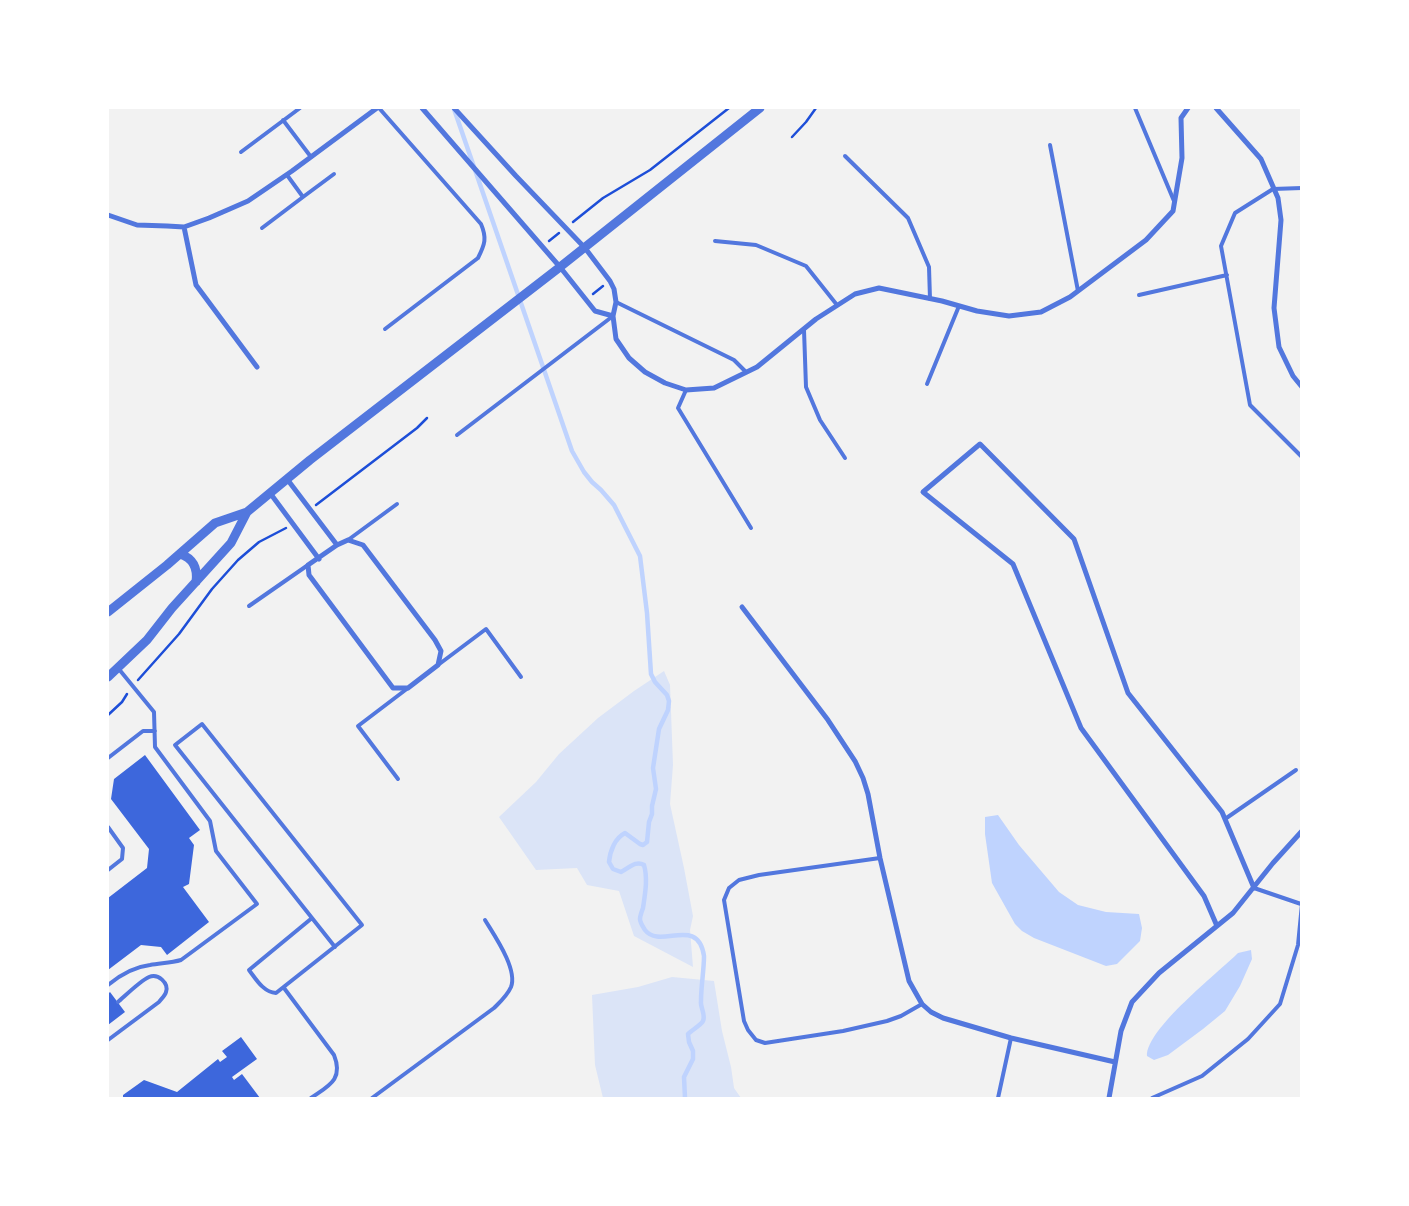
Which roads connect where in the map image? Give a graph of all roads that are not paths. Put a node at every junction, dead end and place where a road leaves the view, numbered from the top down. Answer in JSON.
{"nodes":[{"id":1,"x":300,"y":108,"type":"edge"},
{"id":2,"x":378,"y":108,"type":"edge"},
{"id":3,"x":422,"y":108,"type":"edge"},
{"id":4,"x":454,"y":108,"type":"edge"},
{"id":5,"x":760,"y":108,"type":"edge"},
{"id":6,"x":1135,"y":108,"type":"edge"},
{"id":7,"x":1188,"y":108,"type":"edge"},
{"id":8,"x":1216,"y":108,"type":"edge"},
{"id":9,"x":284,"y":120,"type":"junction"},
{"id":10,"x":1050,"y":145,"type":"dead end"},
{"id":11,"x":241,"y":152,"type":"dead end"},
{"id":12,"x":846,"y":156,"type":"dead end"},
{"id":13,"x":312,"y":157,"type":"junction"},
{"id":14,"x":334,"y":174,"type":"dead end"},
{"id":15,"x":287,"y":175,"type":"junction"},
{"id":16,"x":1302,"y":188,"type":"edge"},
{"id":17,"x":1273,"y":189,"type":"junction"},
{"id":18,"x":303,"y":197,"type":"junction"},
{"id":19,"x":1175,"y":203,"type":"junction"},
{"id":20,"x":108,"y":215,"type":"edge"},
{"id":21,"x":184,"y":227,"type":"junction"},
{"id":22,"x":262,"y":228,"type":"dead end"},
{"id":23,"x":715,"y":241,"type":"dead end"},
{"id":24,"x":584,"y":248,"type":"junction"},
{"id":25,"x":560,"y":267,"type":"junction"},
{"id":26,"x":1227,"y":275,"type":"junction"},
{"id":27,"x":1078,"y":291,"type":"junction"},
{"id":28,"x":1139,"y":295,"type":"dead end"},
{"id":29,"x":930,"y":299,"type":"junction"},
{"id":30,"x":616,"y":302,"type":"junction"},
{"id":31,"x":838,"y":305,"type":"junction"},
{"id":32,"x":959,"y":306,"type":"junction"},
{"id":33,"x":613,"y":316,"type":"junction"},
{"id":34,"x":385,"y":329,"type":"dead end"},
{"id":35,"x":804,"y":330,"type":"junction"},
{"id":36,"x":256,"y":367,"type":"dead end"},
{"id":37,"x":746,"y":372,"type":"junction"},
{"id":38,"x":927,"y":384,"type":"dead end"},
{"id":39,"x":1302,"y":387,"type":"edge"},
{"id":40,"x":686,"y":390,"type":"junction"},
{"id":41,"x":457,"y":435,"type":"dead end"},
{"id":42,"x":1302,"y":456,"type":"edge"},
{"id":43,"x":845,"y":458,"type":"dead end"},
{"id":44,"x":288,"y":479,"type":"junction"},
{"id":45,"x":270,"y":493,"type":"junction"},
{"id":46,"x":397,"y":504,"type":"dead end"},
{"id":47,"x":247,"y":512,"type":"junction"},
{"id":48,"x":751,"y":528,"type":"dead end"},
{"id":49,"x":348,"y":540,"type":"junction"},
{"id":50,"x":337,"y":545,"type":"junction"},
{"id":51,"x":180,"y":554,"type":"junction"},
{"id":52,"x":319,"y":559,"type":"junction"},
{"id":53,"x":308,"y":565,"type":"junction"},
{"id":54,"x":196,"y":582,"type":"junction"},
{"id":55,"x":249,"y":606,"type":"dead end"},
{"id":56,"x":742,"y":607,"type":"dead end"},
{"id":57,"x":108,"y":612,"type":"edge"},
{"id":58,"x":438,"y":665,"type":"junction"},
{"id":59,"x":118,"y":668,"type":"junction"},
{"id":60,"x":521,"y":676,"type":"dead end"},
{"id":61,"x":108,"y":677,"type":"edge"},
{"id":62,"x":408,"y":688,"type":"junction"},
{"id":63,"x":154,"y":731,"type":"junction"},
{"id":64,"x":108,"y":758,"type":"edge"},
{"id":65,"x":1296,"y":770,"type":"dead end"},
{"id":66,"x":398,"y":779,"type":"dead end"},
{"id":67,"x":1225,"y":819,"type":"junction"},
{"id":68,"x":108,"y":827,"type":"edge"},
{"id":69,"x":1302,"y":831,"type":"edge"},
{"id":70,"x":880,"y":858,"type":"junction"},
{"id":71,"x":108,"y":870,"type":"edge"},
{"id":72,"x":1254,"y":888,"type":"junction"},
{"id":73,"x":1301,"y":904,"type":"edge"},
{"id":74,"x":312,"y":918,"type":"junction"},
{"id":75,"x":485,"y":920,"type":"dead end"},
{"id":76,"x":1217,"y":926,"type":"junction"},
{"id":77,"x":335,"y":946,"type":"junction"},
{"id":78,"x":108,"y":985,"type":"edge"},
{"id":79,"x":284,"y":988,"type":"junction"},
{"id":80,"x":118,"y":1002,"type":"dead end"},
{"id":81,"x":922,"y":1004,"type":"junction"},
{"id":82,"x":1011,"y":1038,"type":"junction"},
{"id":83,"x":108,"y":1040,"type":"edge"},
{"id":84,"x":1115,"y":1062,"type":"junction"},
{"id":85,"x":311,"y":1098,"type":"edge"},
{"id":86,"x":372,"y":1098,"type":"edge"},
{"id":87,"x":998,"y":1098,"type":"edge"},
{"id":88,"x":1109,"y":1098,"type":"edge"},
{"id":89,"x":1152,"y":1098,"type":"edge"}],
"edges":[{"from":1,"to":9,"type":"lane"},
{"from":2,"to":13,"type":"street"},
{"from":2,"to":34,"type":"lane"},
{"from":3,"to":25,"type":"street"},
{"from":4,"to":24,"type":"street"},
{"from":5,"to":24,"type":"street"},
{"from":6,"to":19,"type":"lane"},
{"from":7,"to":19,"type":"street"},
{"from":8,"to":17,"type":"street"},
{"from":9,"to":11,"type":"lane"},
{"from":9,"to":13,"type":"lane"},
{"from":10,"to":27,"type":"lane"},
{"from":12,"to":29,"type":"lane"},
{"from":13,"to":15,"type":"street"},
{"from":14,"to":18,"type":"lane"},
{"from":15,"to":18,"type":"lane"},
{"from":15,"to":21,"type":"street"},
{"from":16,"to":17,"type":"lane"},
{"from":17,"to":26,"type":"lane"},
{"from":17,"to":39,"type":"street"},
{"from":18,"to":22,"type":"lane"},
{"from":19,"to":27,"type":"street"},
{"from":20,"to":21,"type":"street"},
{"from":21,"to":36,"type":"street"},
{"from":23,"to":31,"type":"lane"},
{"from":24,"to":25,"type":"street"},
{"from":24,"to":30,"type":"street"},
{"from":25,"to":33,"type":"street"},
{"from":25,"to":44,"type":"street"},
{"from":26,"to":28,"type":"lane"},
{"from":26,"to":42,"type":"lane"},
{"from":27,"to":32,"type":"street"},
{"from":29,"to":31,"type":"street"},
{"from":29,"to":32,"type":"street"},
{"from":30,"to":33,"type":"street"},
{"from":30,"to":37,"type":"lane"},
{"from":31,"to":35,"type":"street"},
{"from":32,"to":38,"type":"lane"},
{"from":33,"to":40,"type":"street"},
{"from":33,"to":41,"type":"lane"},
{"from":35,"to":37,"type":"street"},
{"from":35,"to":43,"type":"lane"},
{"from":37,"to":40,"type":"street"},
{"from":40,"to":48,"type":"lane"},
{"from":44,"to":45,"type":"street"},
{"from":44,"to":50,"type":"street"},
{"from":45,"to":47,"type":"street"},
{"from":45,"to":52,"type":"street"},
{"from":46,"to":49,"type":"lane"},
{"from":47,"to":51,"type":"street"},
{"from":47,"to":54,"type":"street"},
{"from":49,"to":50,"type":"street"},
{"from":49,"to":58,"type":"street"},
{"from":50,"to":52,"type":"street"},
{"from":51,"to":54,"type":"street"},
{"from":51,"to":57,"type":"street"},
{"from":52,"to":53,"type":"street"},
{"from":53,"to":55,"type":"lane"},
{"from":53,"to":62,"type":"street"},
{"from":54,"to":59,"type":"street"},
{"from":56,"to":70,"type":"street"},
{"from":58,"to":60,"type":"lane"},
{"from":58,"to":62,"type":"street"},
{"from":59,"to":61,"type":"street"},
{"from":59,"to":63,"type":"lane"},
{"from":62,"to":66,"type":"lane"},
{"from":63,"to":64,"type":"lane"},
{"from":63,"to":78,"type":"lane"},
{"from":65,"to":67,"type":"lane"},
{"from":67,"to":72,"type":"street"},
{"from":67,"to":76,"type":"street"},
{"from":68,"to":71,"type":"lane"},
{"from":69,"to":72,"type":"street"},
{"from":70,"to":81,"type":"street"},
{"from":70,"to":81,"type":"lane"},
{"from":72,"to":73,"type":"lane"},
{"from":72,"to":76,"type":"street"},
{"from":73,"to":89,"type":"lane"},
{"from":74,"to":77,"type":"lane"},
{"from":74,"to":77,"type":"lane"},
{"from":74,"to":79,"type":"lane"},
{"from":75,"to":86,"type":"lane"},
{"from":76,"to":84,"type":"street"},
{"from":77,"to":79,"type":"lane"},
{"from":79,"to":85,"type":"lane"},
{"from":80,"to":83,"type":"lane"},
{"from":81,"to":82,"type":"street"},
{"from":82,"to":84,"type":"street"},
{"from":82,"to":87,"type":"lane"},
{"from":84,"to":88,"type":"street"}]}
